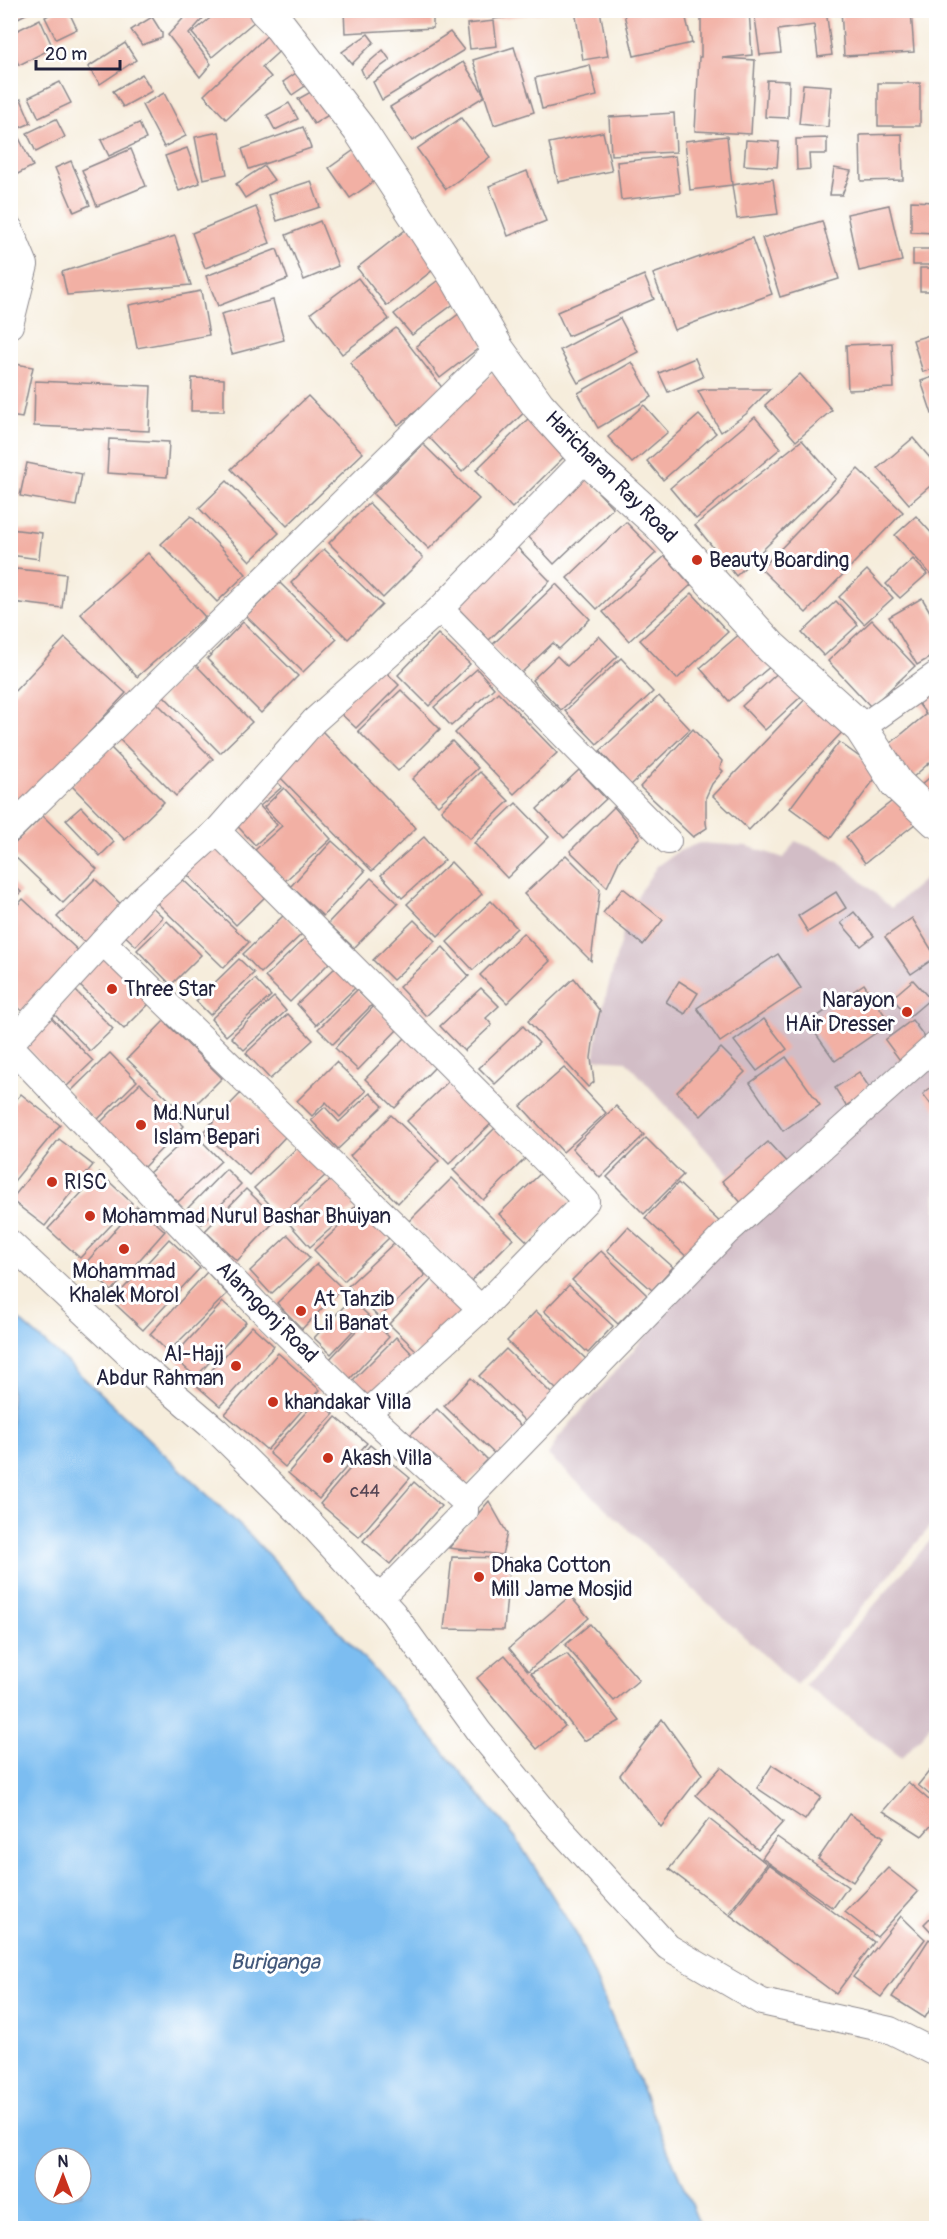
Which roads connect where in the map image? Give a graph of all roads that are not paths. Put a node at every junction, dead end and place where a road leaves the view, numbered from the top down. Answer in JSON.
{"nodes":[{"id":1,"x":265,"y":10,"type":"edge"},
{"id":2,"x":10,"y":229,"type":"edge"},
{"id":3,"x":10,"y":325,"type":"edge"},
{"id":4,"x":498,"y":350,"type":"junction"},
{"id":5,"x":586,"y":458,"type":"junction"},
{"id":6,"x":440,"y":609,"type":"junction"},
{"id":7,"x":936,"y":675,"type":"edge"},
{"id":8,"x":861,"y":728,"type":"junction"},
{"id":9,"x":936,"y":821,"type":"edge"},
{"id":10,"x":10,"y":829,"type":"edge"},
{"id":11,"x":217,"y":831,"type":"junction"},
{"id":12,"x":669,"y":841,"type":"dead end"},
{"id":13,"x":103,"y":942,"type":"junction"},
{"id":14,"x":10,"y":1045,"type":"edge"},
{"id":15,"x":936,"y":1045,"type":"edge"},
{"id":16,"x":10,"y":1243,"type":"edge"},
{"id":17,"x":481,"y":1309,"type":"junction"},
{"id":18,"x":367,"y":1413,"type":"junction"},
{"id":19,"x":465,"y":1502,"type":"junction"},
{"id":20,"x":380,"y":1598,"type":"junction"},
{"id":21,"x":936,"y":2053,"type":"edge"}],
"edges":[{"from":1,"to":4,"type":"main road","name":"Haricharan Ray Road"},
{"from":2,"to":3,"type":"street"},
{"from":4,"to":5,"type":"main road","name":"Haricharan Ray Road"},
{"from":4,"to":10,"type":"street"},
{"from":5,"to":6,"type":"street"},
{"from":5,"to":8,"type":"main road","name":"Haricharan Ray Road"},
{"from":6,"to":11,"type":"street"},
{"from":6,"to":12,"type":"street"},
{"from":7,"to":8,"type":"street"},
{"from":8,"to":9,"type":"main road","name":"Haricharan Ray Road"},
{"from":11,"to":13,"type":"street"},
{"from":11,"to":17,"type":"street"},
{"from":13,"to":14,"type":"street"},
{"from":13,"to":17,"type":"street"},
{"from":14,"to":18,"type":"street","name":"Alamgonj Road"},
{"from":15,"to":19,"type":"street"},
{"from":16,"to":20,"type":"street"},
{"from":17,"to":18,"type":"street"},
{"from":18,"to":19,"type":"street","name":"Alamgonj Road"},
{"from":19,"to":20,"type":"street"},
{"from":20,"to":21,"type":"street"}]}
